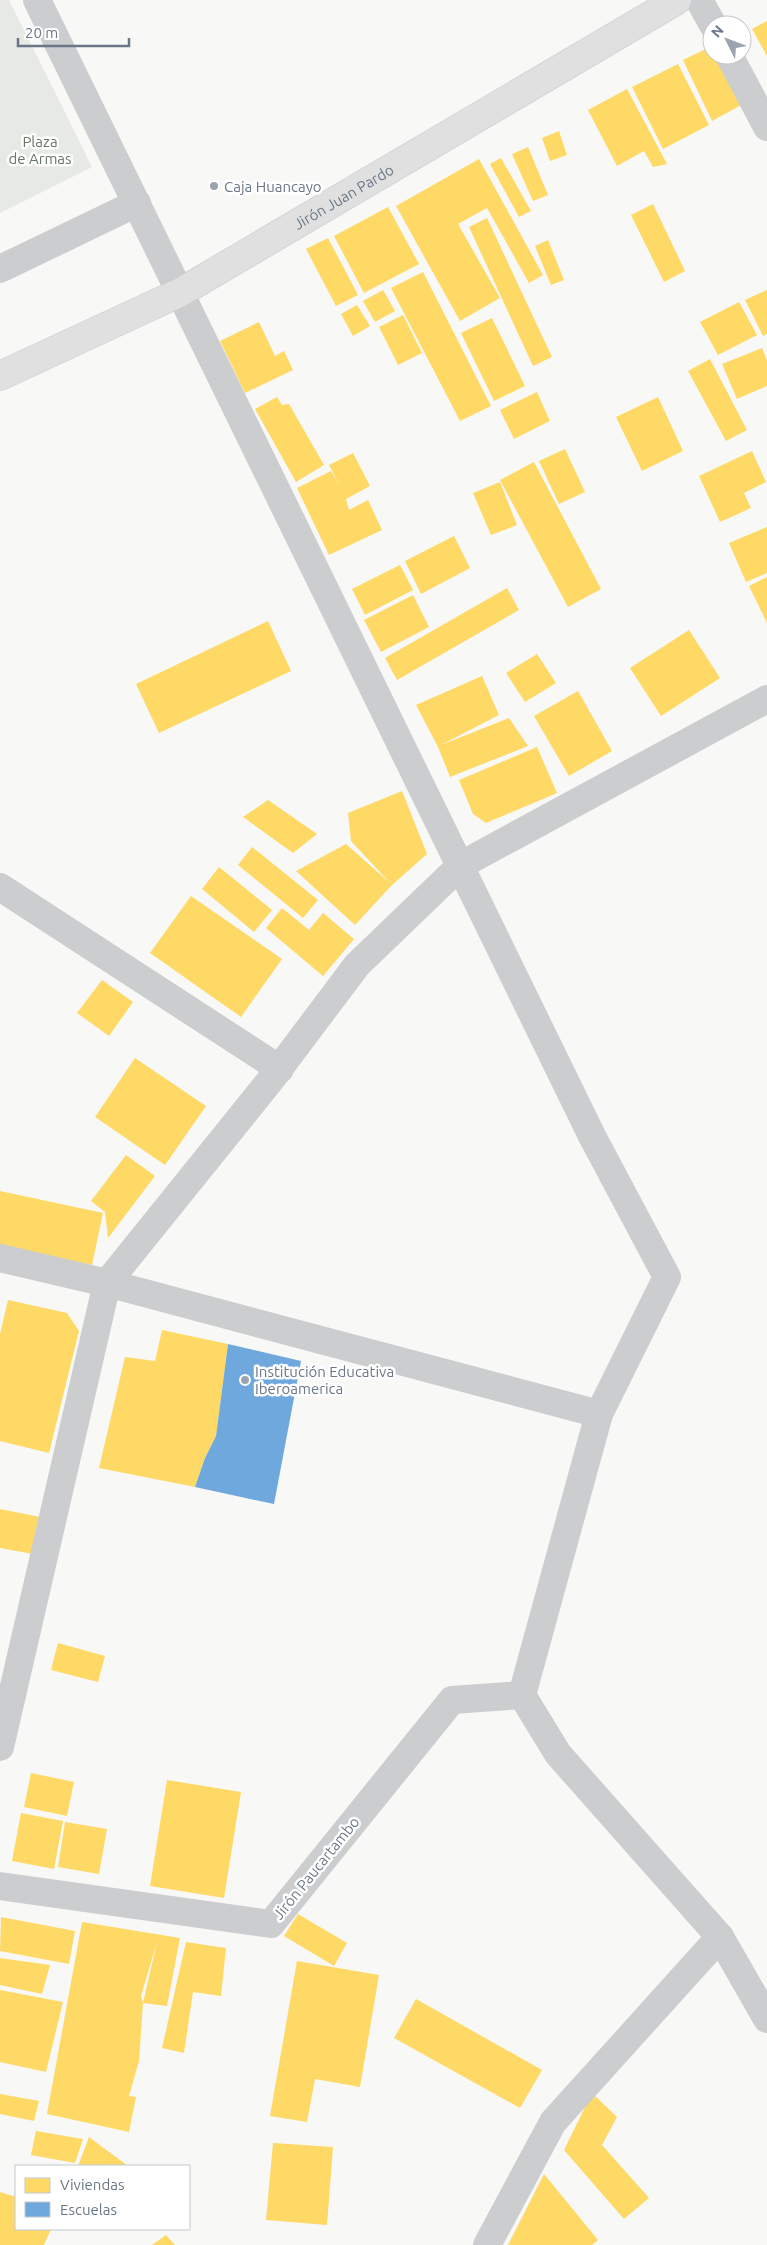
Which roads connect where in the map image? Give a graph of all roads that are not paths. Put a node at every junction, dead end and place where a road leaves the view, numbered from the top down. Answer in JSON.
{"nodes":[{"id":1,"x":37,"y":0,"type":"edge"},
{"id":2,"x":678,"y":0,"type":"edge"},
{"id":3,"x":699,"y":0,"type":"edge"},
{"id":4,"x":707,"y":15,"type":"edge"},
{"id":5,"x":734,"y":65,"type":"edge"},
{"id":6,"x":767,"y":127,"type":"edge"},
{"id":7,"x":138,"y":203,"type":"junction"},
{"id":8,"x":0,"y":269,"type":"edge"},
{"id":9,"x":181,"y":292,"type":"junction"},
{"id":10,"x":0,"y":376,"type":"edge"},
{"id":11,"x":767,"y":700,"type":"edge"},
{"id":12,"x":461,"y":865,"type":"junction"},
{"id":13,"x":0,"y":887,"type":"edge"},
{"id":14,"x":280,"y":1069,"type":"junction"},
{"id":15,"x":0,"y":1258,"type":"edge"},
{"id":16,"x":107,"y":1283,"type":"junction"},
{"id":17,"x":599,"y":1414,"type":"junction"},
{"id":18,"x":522,"y":1694,"type":"junction"},
{"id":19,"x":0,"y":1747,"type":"edge"},
{"id":20,"x":0,"y":1886,"type":"edge"},
{"id":21,"x":720,"y":1938,"type":"junction"},
{"id":22,"x":767,"y":2019,"type":"edge"},
{"id":23,"x":486,"y":2245,"type":"edge"}],
"edges":[{"from":1,"to":7,"type":"street"},
{"from":2,"to":9,"type":"street","name":"Jirón Juan Pardo"},
{"from":3,"to":4,"type":"street"},
{"from":5,"to":6,"type":"street"},
{"from":7,"to":8,"type":"street"},
{"from":7,"to":9,"type":"street"},
{"from":9,"to":10,"type":"street","name":"Jirón Juan Pardo"},
{"from":9,"to":12,"type":"street"},
{"from":11,"to":12,"type":"street"},
{"from":12,"to":14,"type":"street"},
{"from":12,"to":17,"type":"street"},
{"from":13,"to":14,"type":"street"},
{"from":14,"to":16,"type":"street"},
{"from":15,"to":16,"type":"street"},
{"from":16,"to":17,"type":"street"},
{"from":16,"to":19,"type":"street"},
{"from":17,"to":18,"type":"street"},
{"from":18,"to":20,"type":"street","name":"Jirón Paucartambo"},
{"from":18,"to":21,"type":"street"},
{"from":21,"to":22,"type":"street"},
{"from":21,"to":23,"type":"street"}]}
